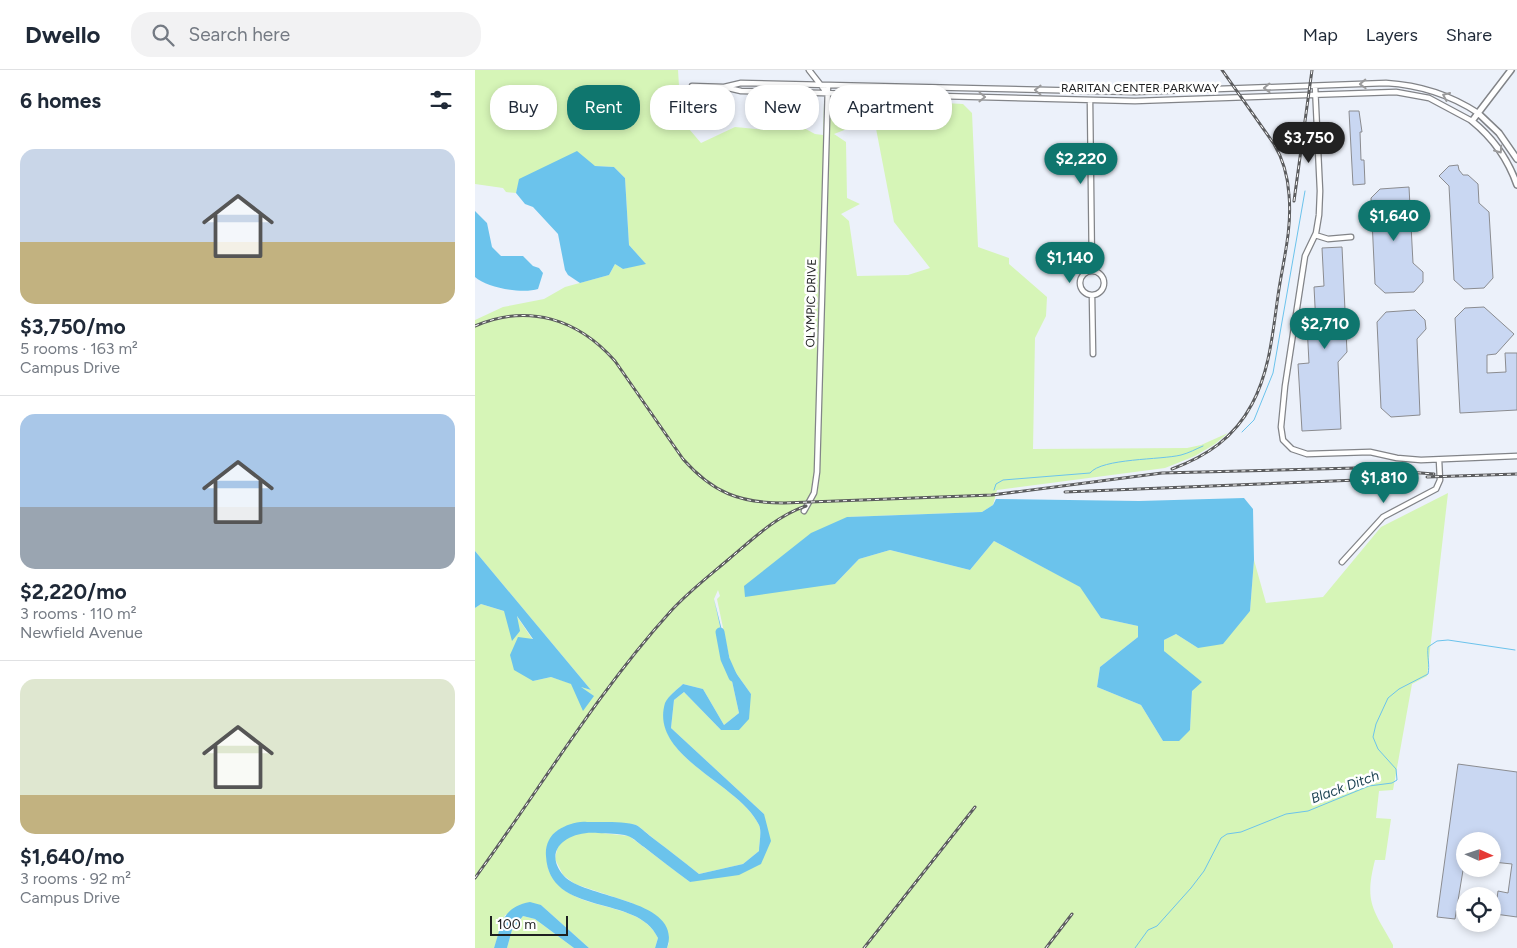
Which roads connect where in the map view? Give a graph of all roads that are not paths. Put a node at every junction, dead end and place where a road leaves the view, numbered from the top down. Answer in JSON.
{"nodes":[{"id":1,"x":809,"y":70,"type":"edge"},
{"id":2,"x":1511,"y":70,"type":"edge"},
{"id":3,"x":732,"y":85,"type":"edge"},
{"id":4,"x":819,"y":85,"type":"junction"},
{"id":5,"x":828,"y":85,"type":"junction"},
{"id":6,"x":1315,"y":86,"type":"junction"},
{"id":7,"x":735,"y":90,"type":"edge"},
{"id":8,"x":827,"y":94,"type":"junction"},
{"id":9,"x":1315,"y":94,"type":"junction"},
{"id":10,"x":1090,"y":100,"type":"junction"},
{"id":11,"x":1478,"y":113,"type":"junction"},
{"id":12,"x":1472,"y":121,"type":"junction"},
{"id":13,"x":1517,"y":159,"type":"edge"},
{"id":14,"x":1517,"y":185,"type":"edge"},
{"id":15,"x":1315,"y":235,"type":"junction"},
{"id":16,"x":1351,"y":237,"type":"dead end"},
{"id":17,"x":1092,"y":271,"type":"junction"},
{"id":18,"x":1092,"y":295,"type":"junction"},
{"id":19,"x":1093,"y":354,"type":"dead end"},
{"id":20,"x":1517,"y":456,"type":"edge"},
{"id":21,"x":1439,"y":460,"type":"junction"},
{"id":22,"x":804,"y":511,"type":"dead end"},
{"id":23,"x":1342,"y":562,"type":"dead end"}],
"edges":[{"from":1,"to":4,"type":"street"},
{"from":2,"to":11,"type":"street"},
{"from":3,"to":4,"type":"street","name":"RARITAN CENTER PARKWAY"},
{"from":4,"to":5,"type":"street","name":"RARITAN CENTER PARKWAY"},
{"from":4,"to":8,"type":"street"},
{"from":6,"to":5,"type":"street","name":"RARITAN CENTER PARKWAY","one_way":true},
{"from":5,"to":8,"type":"street","name":"OLYMPIC DRIVE"},
{"from":6,"to":9,"type":"street"},
{"from":11,"to":6,"type":"street","name":"RARITAN CENTER PARKWAY","one_way":true},
{"from":7,"to":8,"type":"street","name":"RARITAN CENTER PARKWAY"},
{"from":8,"to":10,"type":"street","name":"RARITAN CENTER PARKWAY","one_way":true},
{"from":8,"to":22,"type":"street","name":"OLYMPIC DRIVE"},
{"from":9,"to":10,"type":"street","name":"RARITAN CENTER PARKWAY"},
{"from":9,"to":12,"type":"street","name":"RARITAN CENTER PARKWAY"},
{"from":9,"to":15,"type":"street"},
{"from":10,"to":17,"type":"street"},
{"from":11,"to":12,"type":"street"},
{"from":11,"to":13,"type":"street","name":"RARITAN CENTER PARKWAY"},
{"from":12,"to":14,"type":"street","name":"RARITAN CENTER PARKWAY","one_way":true},
{"from":15,"to":16,"type":"street"},
{"from":15,"to":21,"type":"street"},
{"from":17,"to":18,"type":"street"},
{"from":17,"to":18,"type":"street"},
{"from":18,"to":19,"type":"street"},
{"from":20,"to":21,"type":"street"},
{"from":21,"to":23,"type":"street"}]}
